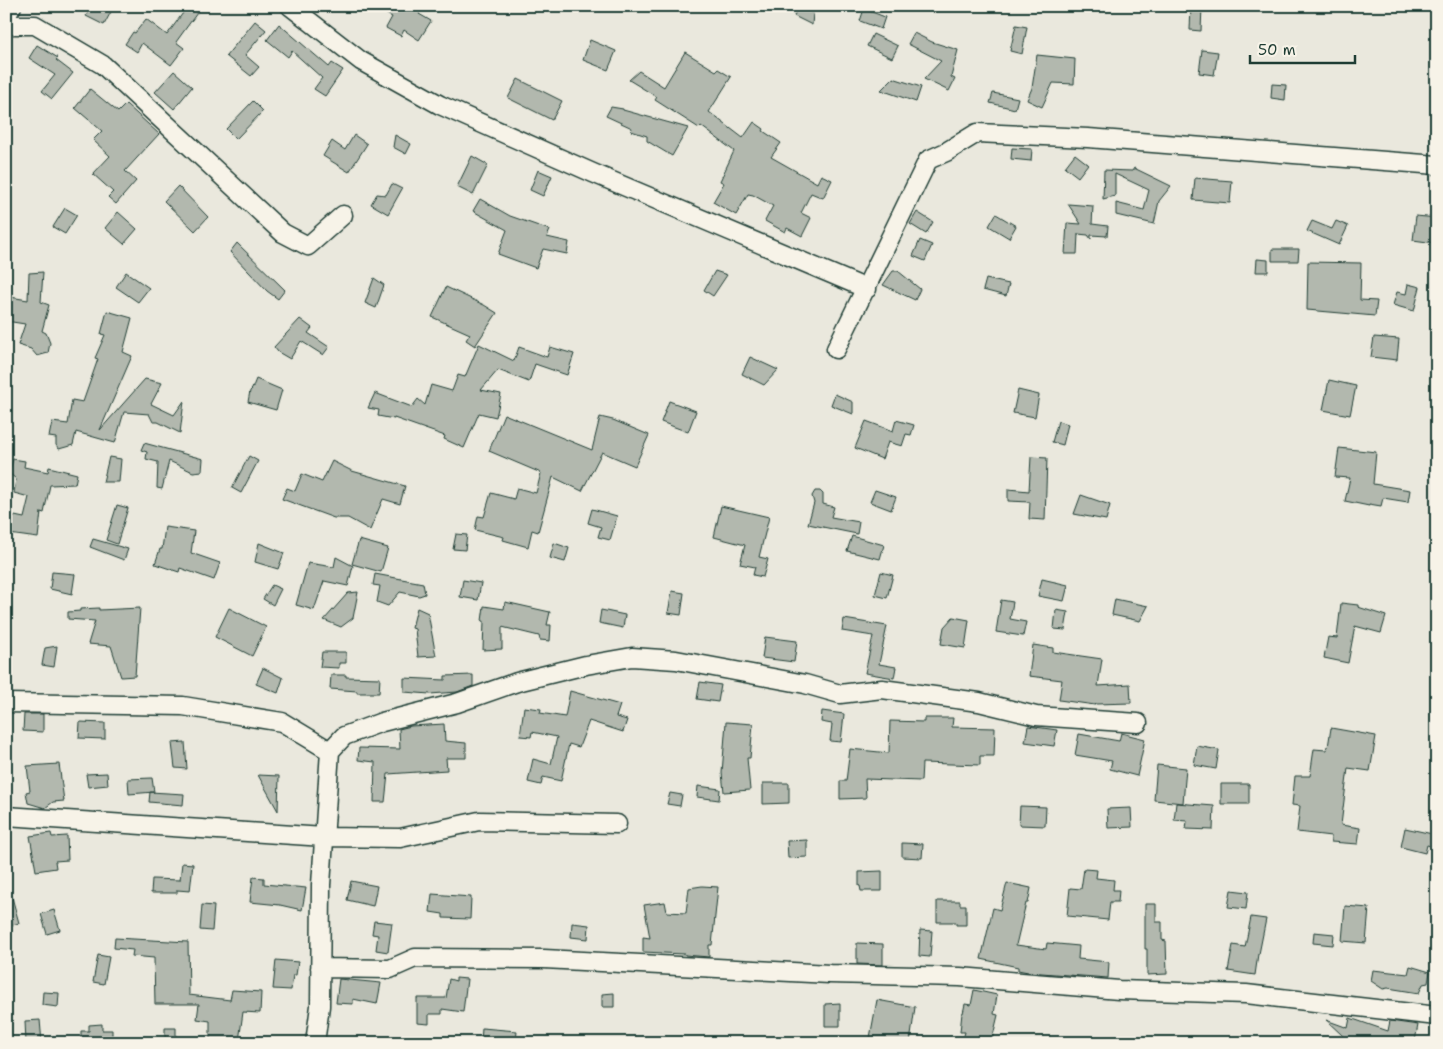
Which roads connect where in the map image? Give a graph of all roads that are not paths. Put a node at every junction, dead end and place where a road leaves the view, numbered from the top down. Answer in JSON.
{"nodes":[{"id":1,"x":12,"y":6,"type":"edge"},
{"id":2,"x":290,"y":6,"type":"edge"},
{"id":3,"x":6,"y":17,"type":"edge"},
{"id":4,"x":6,"y":25,"type":"edge"},
{"id":5,"x":1437,"y":165,"type":"edge"},
{"id":6,"x":343,"y":215,"type":"dead end"},
{"id":7,"x":866,"y":289,"type":"junction"},
{"id":8,"x":836,"y":349,"type":"dead end"},
{"id":9,"x":6,"y":703,"type":"edge"},
{"id":10,"x":1138,"y":723,"type":"dead end"},
{"id":11,"x":330,"y":751,"type":"junction"},
{"id":12,"x":6,"y":816,"type":"edge"},
{"id":13,"x":616,"y":824,"type":"dead end"},
{"id":14,"x":324,"y":837,"type":"junction"},
{"id":15,"x":320,"y":968,"type":"junction"},
{"id":16,"x":1437,"y":1016,"type":"edge"},
{"id":17,"x":315,"y":1043,"type":"edge"}],
"edges":[{"from":1,"to":3,"type":"street"},
{"from":2,"to":7,"type":"street"},
{"from":4,"to":6,"type":"street"},
{"from":5,"to":7,"type":"street"},
{"from":7,"to":8,"type":"street"},
{"from":9,"to":11,"type":"street"},
{"from":10,"to":11,"type":"street"},
{"from":11,"to":14,"type":"street"},
{"from":12,"to":14,"type":"street"},
{"from":13,"to":14,"type":"street"},
{"from":14,"to":15,"type":"street"},
{"from":15,"to":16,"type":"street"},
{"from":15,"to":17,"type":"street"}]}
